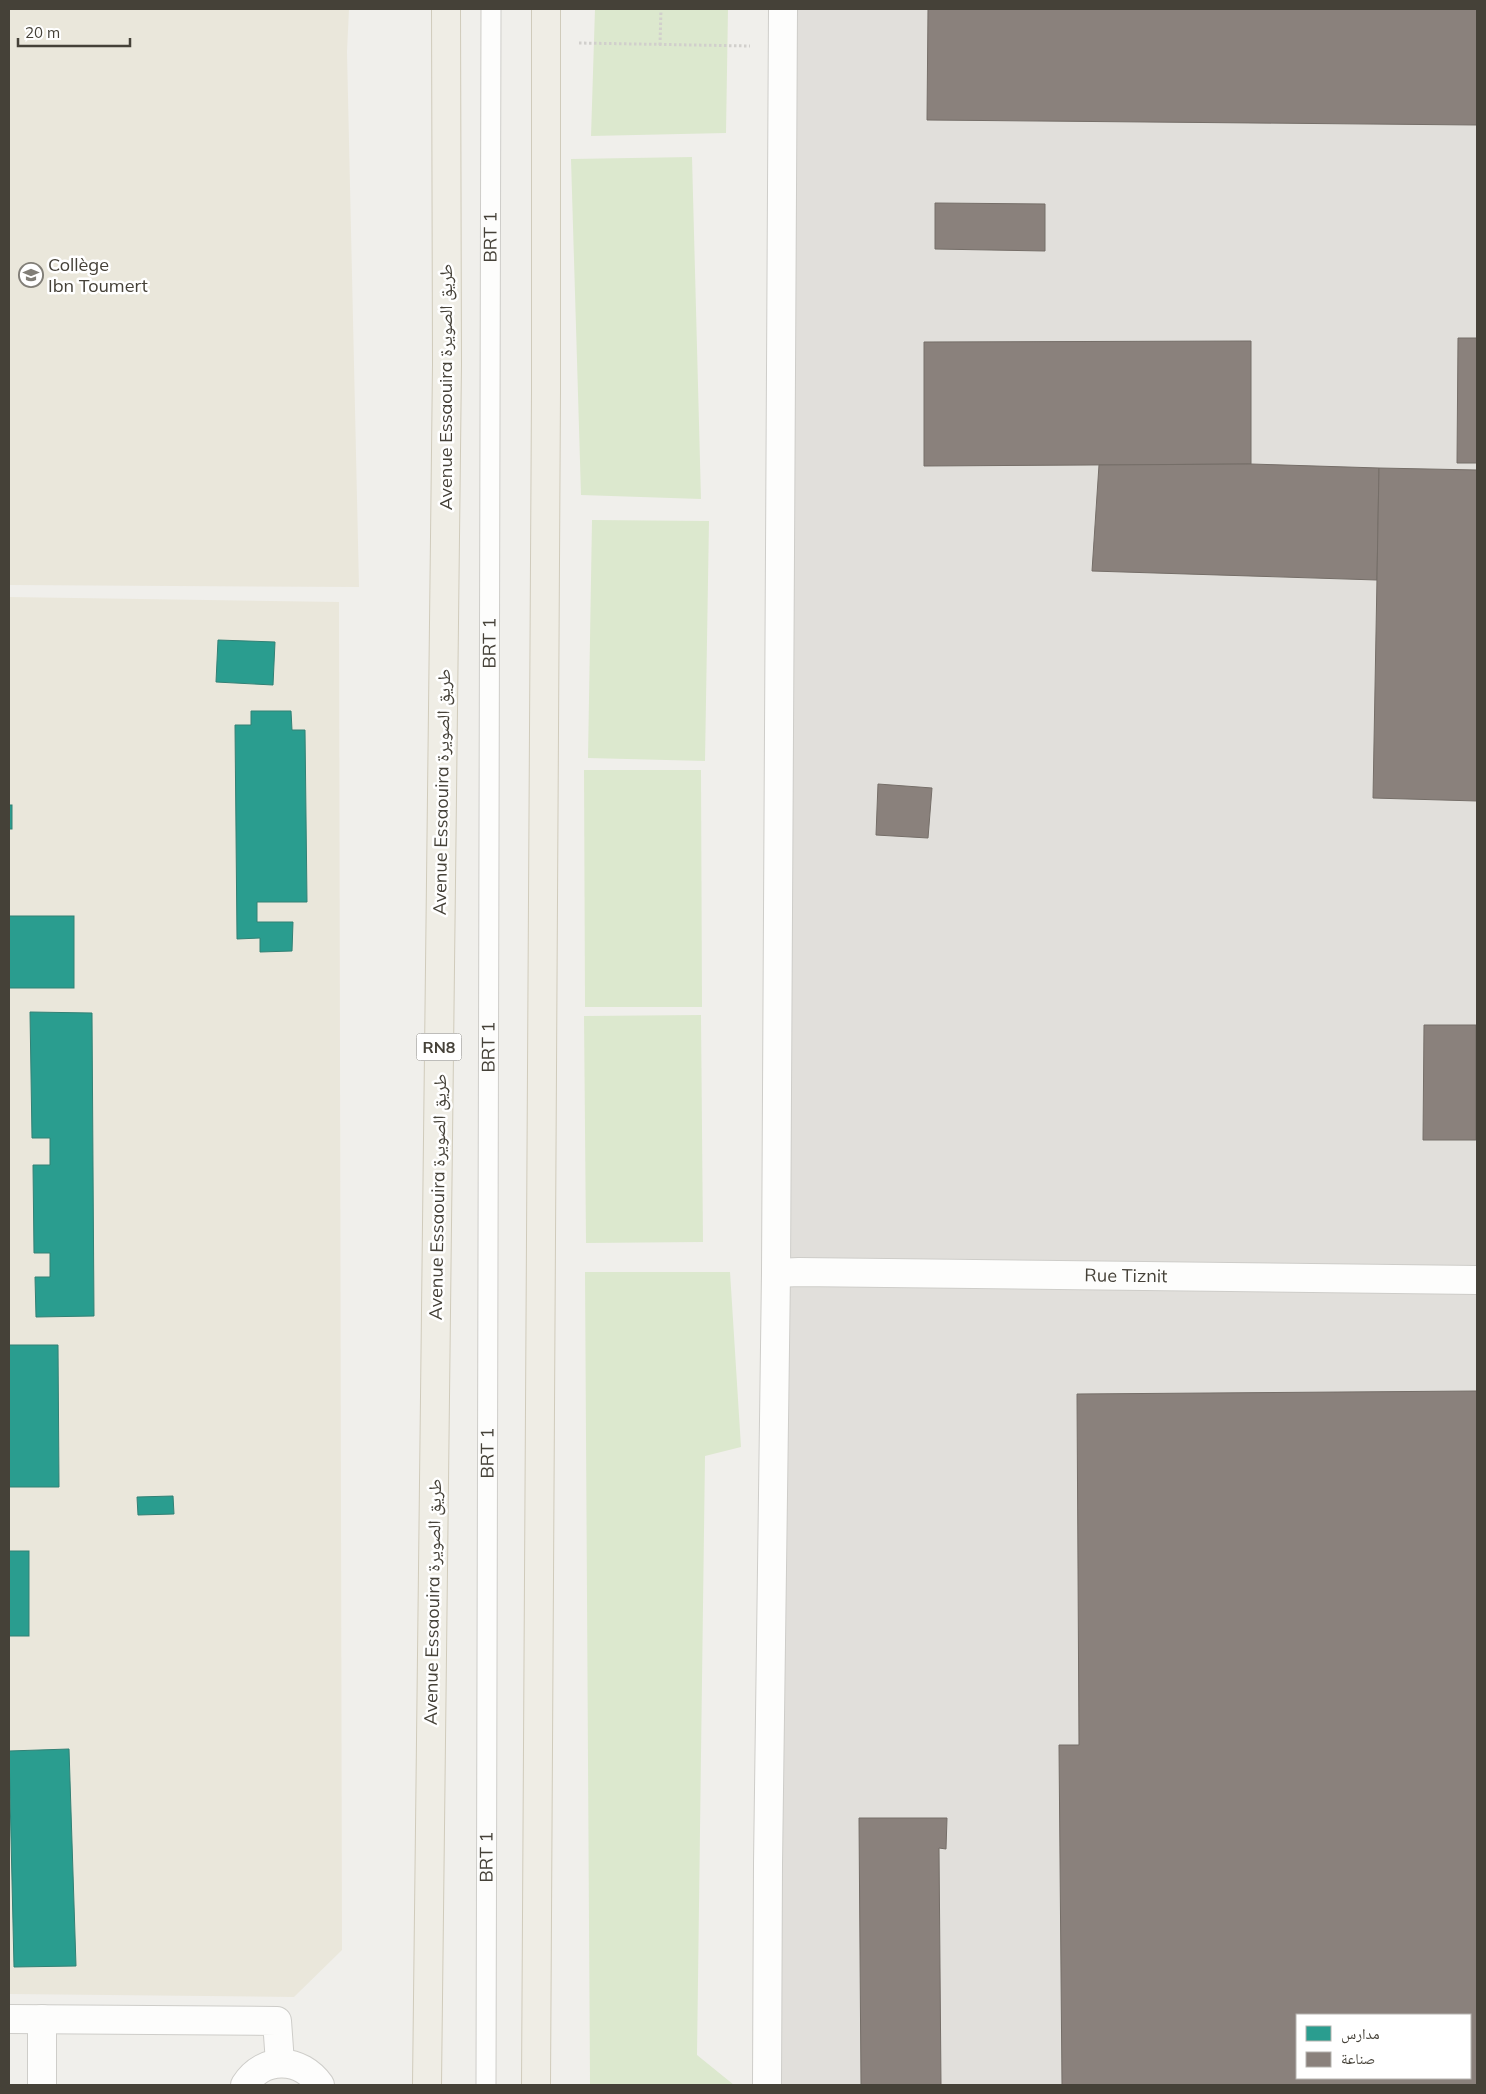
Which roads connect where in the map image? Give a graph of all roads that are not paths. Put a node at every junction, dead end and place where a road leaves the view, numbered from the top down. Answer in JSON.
{"nodes":[{"id":1,"x":446,"y":9,"type":"edge"},
{"id":2,"x":491,"y":9,"type":"edge"},
{"id":3,"x":546,"y":9,"type":"edge"},
{"id":4,"x":783,"y":9,"type":"edge"},
{"id":5,"x":776,"y":1273,"type":"junction"},
{"id":6,"x":1477,"y":1280,"type":"edge"},
{"id":7,"x":9,"y":2019,"type":"edge"},
{"id":8,"x":42,"y":2019,"type":"junction"},
{"id":9,"x":280,"y":2063,"type":"junction"},
{"id":10,"x":42,"y":2085,"type":"edge"},
{"id":11,"x":245,"y":2085,"type":"edge"},
{"id":12,"x":320,"y":2085,"type":"edge"},
{"id":13,"x":427,"y":2085,"type":"edge"},
{"id":14,"x":486,"y":2085,"type":"edge"},
{"id":15,"x":536,"y":2085,"type":"edge"},
{"id":16,"x":767,"y":2085,"type":"edge"}],
"edges":[{"from":1,"to":13,"type":"main road","name":"Avenue Essaouira طريق الصويرة","number":"RN8"},
{"from":2,"to":14,"type":"lane","name":"BRT 1"},
{"from":3,"to":15,"type":"main road"},
{"from":4,"to":5,"type":"street"},
{"from":5,"to":6,"type":"street","name":"Rue Tiznit"},
{"from":5,"to":16,"type":"street"},
{"from":7,"to":8,"type":"street"},
{"from":8,"to":9,"type":"street"},
{"from":8,"to":10,"type":"street"},
{"from":9,"to":11,"type":"street"},
{"from":9,"to":12,"type":"street"}]}
